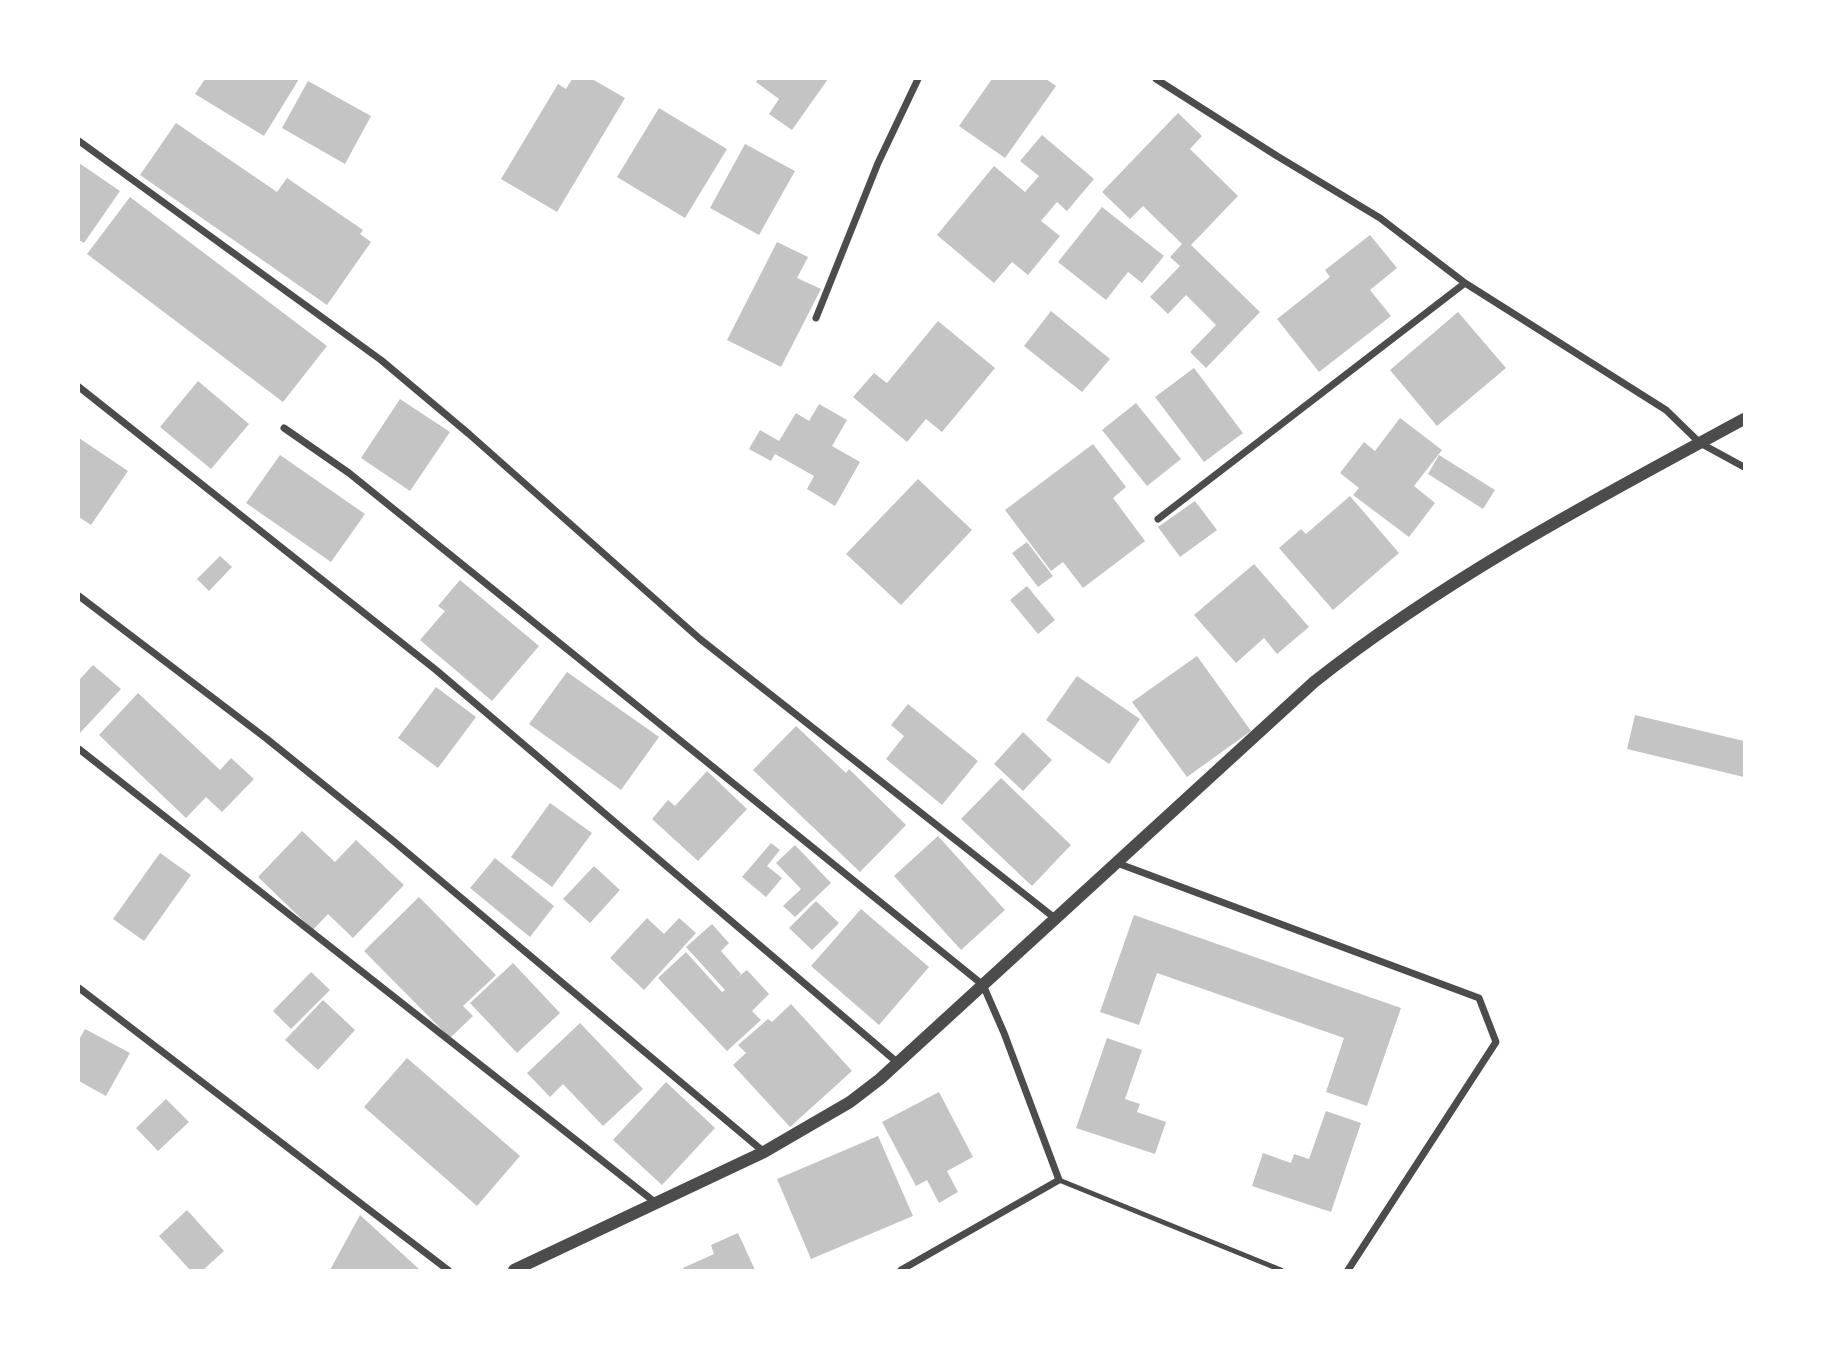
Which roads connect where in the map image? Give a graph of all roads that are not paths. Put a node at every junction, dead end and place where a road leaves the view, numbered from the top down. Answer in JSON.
{"nodes":[{"id":1,"x":918,"y":79,"type":"edge"},
{"id":2,"x":1156,"y":79,"type":"edge"},
{"id":3,"x":79,"y":141,"type":"edge"},
{"id":4,"x":1465,"y":283,"type":"junction"},
{"id":5,"x":816,"y":318,"type":"dead end"},
{"id":6,"x":79,"y":387,"type":"edge"},
{"id":7,"x":1744,"y":419,"type":"edge"},
{"id":8,"x":284,"y":428,"type":"dead end"},
{"id":9,"x":1700,"y":443,"type":"junction"},
{"id":10,"x":1744,"y":467,"type":"edge"},
{"id":11,"x":1158,"y":519,"type":"dead end"},
{"id":12,"x":79,"y":596,"type":"edge"},
{"id":13,"x":79,"y":749,"type":"edge"},
{"id":14,"x":1117,"y":863,"type":"junction"},
{"id":15,"x":1056,"y":919,"type":"junction"},
{"id":16,"x":983,"y":985,"type":"junction"},
{"id":17,"x":79,"y":988,"type":"edge"},
{"id":18,"x":898,"y":1063,"type":"junction"},
{"id":19,"x":764,"y":1152,"type":"junction"},
{"id":20,"x":1059,"y":1180,"type":"junction"},
{"id":21,"x":656,"y":1203,"type":"junction"},
{"id":22,"x":448,"y":1270,"type":"edge"},
{"id":23,"x":514,"y":1270,"type":"edge"},
{"id":24,"x":901,"y":1270,"type":"edge"},
{"id":25,"x":1281,"y":1270,"type":"edge"},
{"id":26,"x":1348,"y":1270,"type":"edge"}],
"edges":[{"from":1,"to":5,"type":"street"},
{"from":2,"to":4,"type":"street"},
{"from":3,"to":15,"type":"street"},
{"from":4,"to":9,"type":"street"},
{"from":4,"to":11,"type":"street"},
{"from":6,"to":18,"type":"street"},
{"from":7,"to":9,"type":"street"},
{"from":8,"to":16,"type":"street"},
{"from":9,"to":10,"type":"street"},
{"from":9,"to":14,"type":"street"},
{"from":12,"to":19,"type":"street"},
{"from":13,"to":21,"type":"street"},
{"from":14,"to":15,"type":"street"},
{"from":14,"to":26,"type":"street"},
{"from":15,"to":16,"type":"street"},
{"from":16,"to":18,"type":"street"},
{"from":16,"to":20,"type":"street"},
{"from":17,"to":22,"type":"street"},
{"from":18,"to":19,"type":"street"},
{"from":19,"to":21,"type":"street"},
{"from":20,"to":24,"type":"street"},
{"from":20,"to":25,"type":"lane"},
{"from":21,"to":23,"type":"street"}]}
